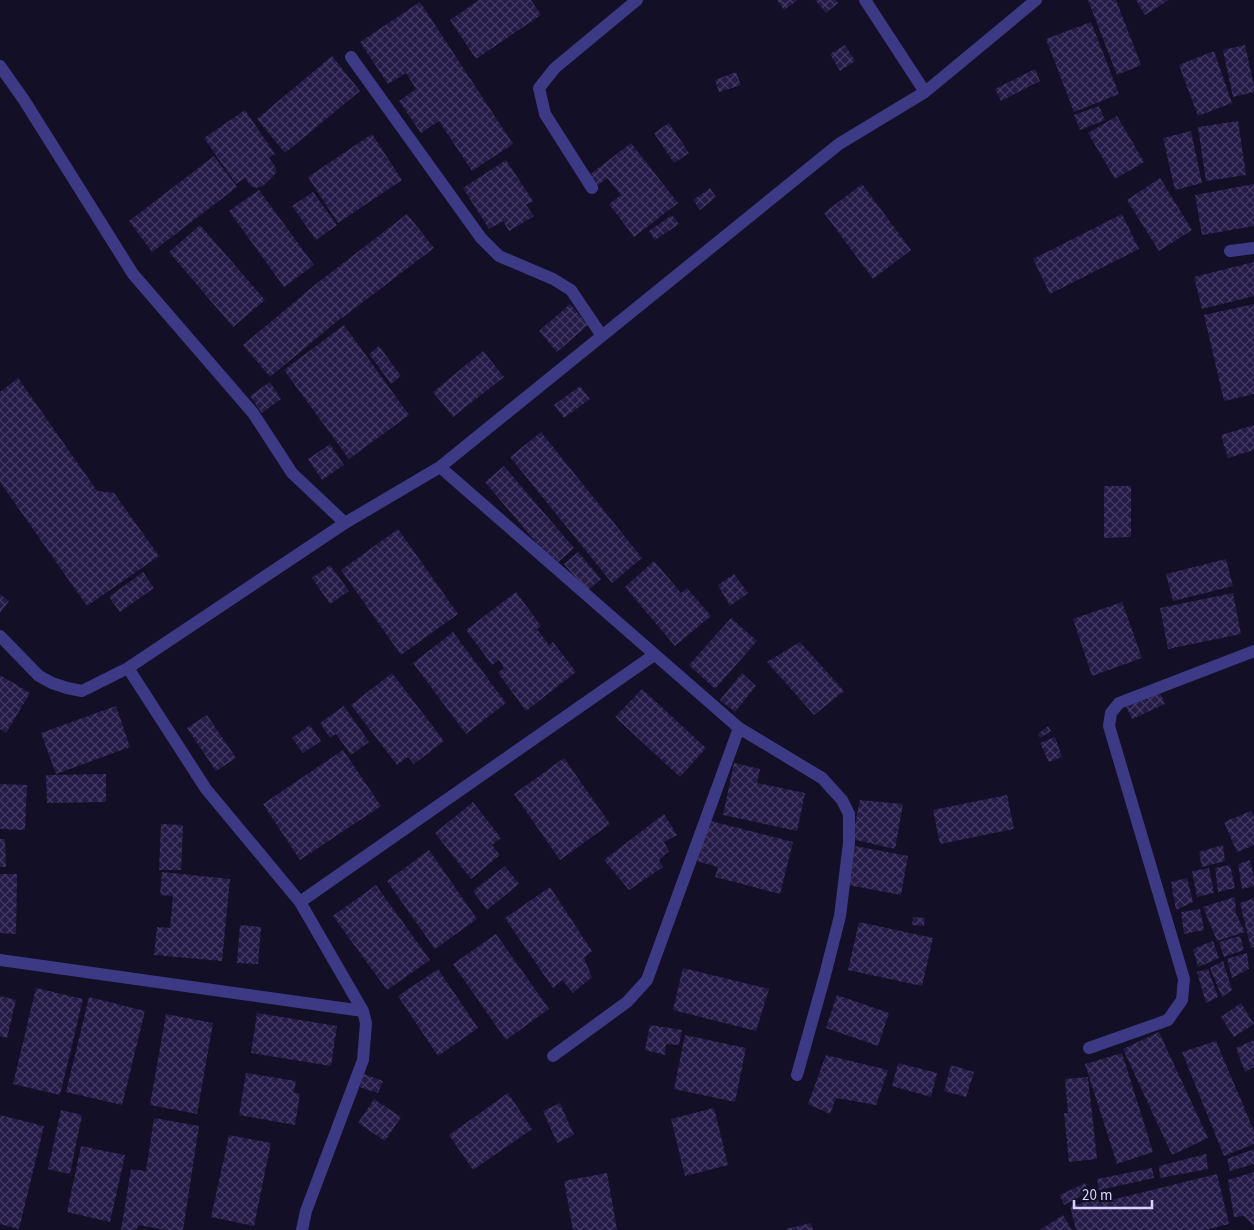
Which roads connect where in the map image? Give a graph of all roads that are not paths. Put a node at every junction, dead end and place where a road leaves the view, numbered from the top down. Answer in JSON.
{"nodes":[{"id":1,"x":637,"y":0,"type":"edge"},
{"id":2,"x":865,"y":0,"type":"edge"},
{"id":3,"x":1036,"y":0,"type":"edge"},
{"id":4,"x":351,"y":57,"type":"dead end"},
{"id":5,"x":0,"y":66,"type":"edge"},
{"id":6,"x":925,"y":92,"type":"junction"},
{"id":7,"x":592,"y":188,"type":"dead end"},
{"id":8,"x":1254,"y":248,"type":"edge"},
{"id":9,"x":1230,"y":251,"type":"dead end"},
{"id":10,"x":602,"y":336,"type":"junction"},
{"id":11,"x":440,"y":467,"type":"junction"},
{"id":12,"x":345,"y":522,"type":"junction"},
{"id":13,"x":0,"y":636,"type":"edge"},
{"id":14,"x":1254,"y":652,"type":"edge"},
{"id":15,"x":654,"y":655,"type":"junction"},
{"id":16,"x":128,"y":668,"type":"junction"},
{"id":17,"x":739,"y":728,"type":"junction"},
{"id":18,"x":300,"y":902,"type":"junction"},
{"id":19,"x":0,"y":960,"type":"edge"},
{"id":20,"x":363,"y":1011,"type":"junction"},
{"id":21,"x":1088,"y":1048,"type":"dead end"},
{"id":22,"x":553,"y":1056,"type":"dead end"},
{"id":23,"x":797,"y":1075,"type":"dead end"},
{"id":24,"x":302,"y":1230,"type":"edge"}],
"edges":[{"from":1,"to":7,"type":"street"},
{"from":2,"to":6,"type":"street"},
{"from":3,"to":6,"type":"street"},
{"from":4,"to":10,"type":"street"},
{"from":5,"to":12,"type":"street"},
{"from":6,"to":10,"type":"street"},
{"from":8,"to":9,"type":"street"},
{"from":10,"to":11,"type":"street"},
{"from":11,"to":12,"type":"street"},
{"from":11,"to":15,"type":"street"},
{"from":12,"to":16,"type":"street"},
{"from":13,"to":16,"type":"street"},
{"from":14,"to":21,"type":"street"},
{"from":15,"to":17,"type":"street"},
{"from":15,"to":18,"type":"street"},
{"from":16,"to":18,"type":"street"},
{"from":17,"to":22,"type":"street"},
{"from":17,"to":23,"type":"street"},
{"from":18,"to":20,"type":"street"},
{"from":19,"to":20,"type":"street"},
{"from":20,"to":24,"type":"street"}]}
